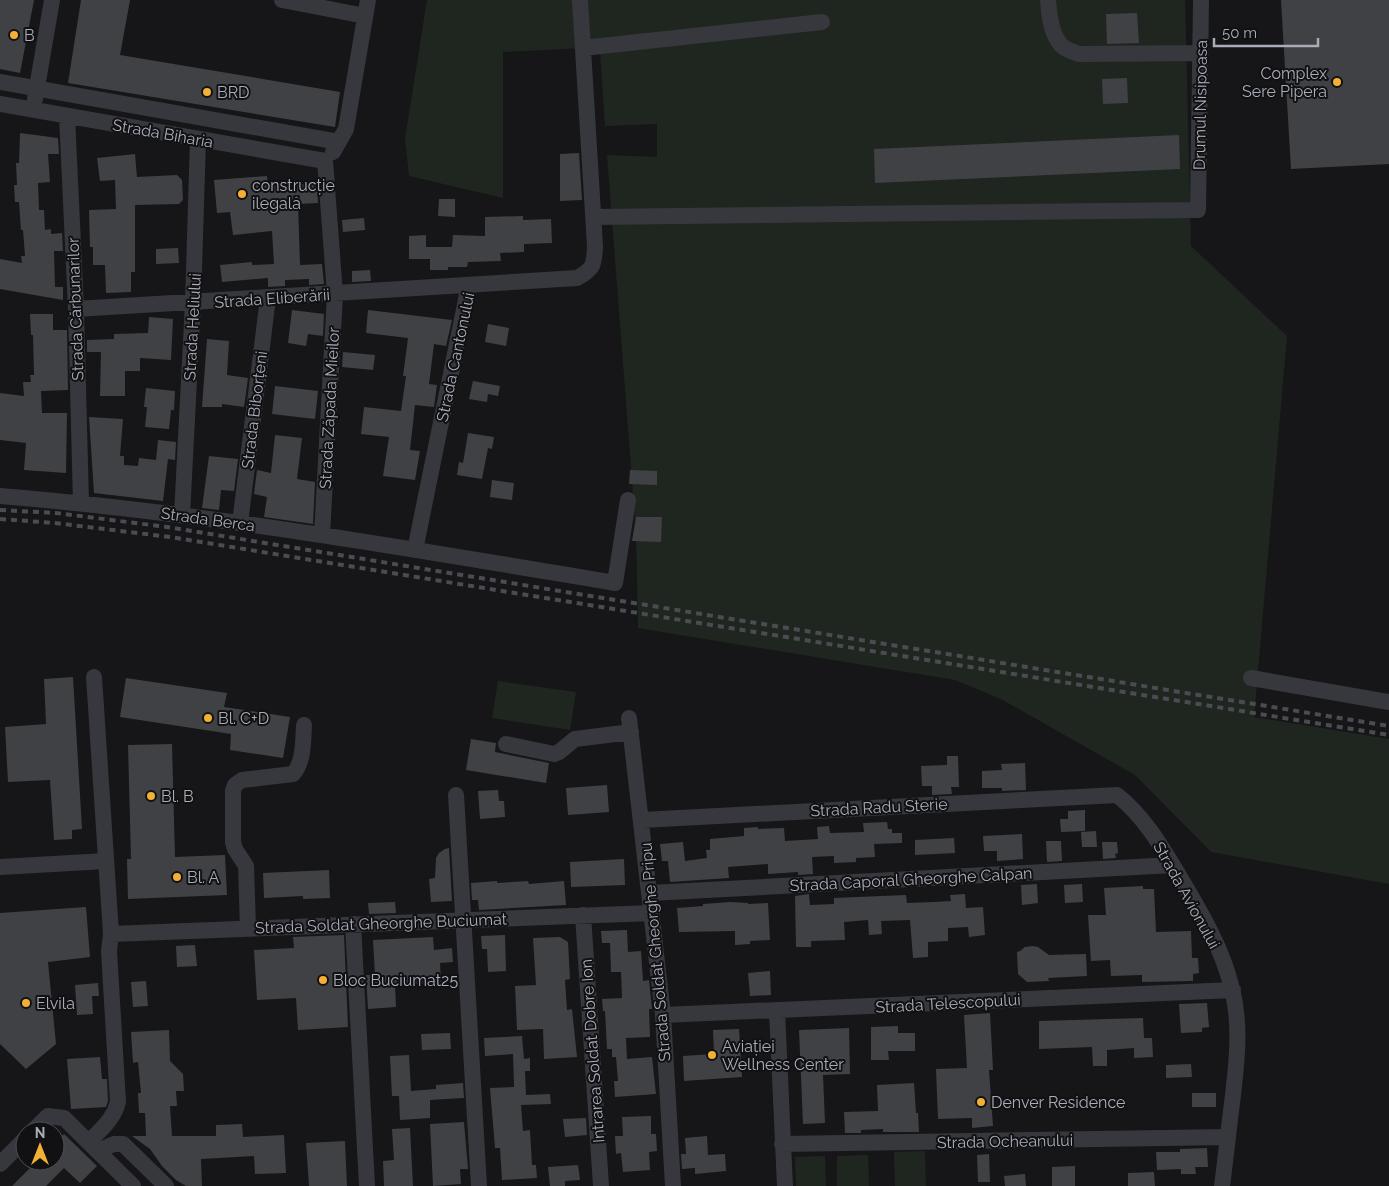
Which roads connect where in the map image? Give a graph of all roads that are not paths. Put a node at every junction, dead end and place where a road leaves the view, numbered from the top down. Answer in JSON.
{"nodes":[{"id":1,"x":52,"y":0,"type":"edge"},
{"id":2,"x":282,"y":0,"type":"edge"},
{"id":3,"x":580,"y":0,"type":"edge"},
{"id":4,"x":1048,"y":0,"type":"edge"},
{"id":5,"x":1200,"y":0,"type":"edge"},
{"id":6,"x":367,"y":8,"type":"edge"},
{"id":7,"x":822,"y":22,"type":"dead end"},
{"id":8,"x":583,"y":48,"type":"junction"},
{"id":9,"x":1201,"y":53,"type":"junction"},
{"id":10,"x":0,"y":82,"type":"edge"},
{"id":11,"x":37,"y":88,"type":"junction"},
{"id":12,"x":0,"y":104,"type":"edge"},
{"id":13,"x":32,"y":110,"type":"junction"},
{"id":14,"x":67,"y":116,"type":"junction"},
{"id":15,"x":198,"y":139,"type":"junction"},
{"id":16,"x":339,"y":142,"type":"junction"},
{"id":17,"x":325,"y":162,"type":"junction"},
{"id":18,"x":594,"y":217,"type":"junction"},
{"id":19,"x":469,"y":285,"type":"junction"},
{"id":20,"x":335,"y":294,"type":"junction"},
{"id":21,"x":268,"y":298,"type":"junction"},
{"id":22,"x":193,"y":303,"type":"junction"},
{"id":23,"x":76,"y":309,"type":"junction"},
{"id":24,"x":0,"y":496,"type":"edge"},
{"id":25,"x":628,"y":500,"type":"dead end"},
{"id":26,"x":81,"y":502,"type":"junction"},
{"id":27,"x":182,"y":515,"type":"junction"},
{"id":28,"x":240,"y":523,"type":"junction"},
{"id":29,"x":322,"y":535,"type":"junction"},
{"id":30,"x":415,"y":550,"type":"junction"},
{"id":31,"x":94,"y":677,"type":"dead end"},
{"id":32,"x":1251,"y":678,"type":"dead end"},
{"id":33,"x":1389,"y":702,"type":"edge"},
{"id":34,"x":304,"y":725,"type":"dead end"},
{"id":35,"x":506,"y":744,"type":"dead end"},
{"id":36,"x":456,"y":795,"type":"dead end"},
{"id":37,"x":1117,"y":795,"type":"joint"},
{"id":38,"x":642,"y":820,"type":"junction"},
{"id":39,"x":106,"y":860,"type":"junction"},
{"id":40,"x":1173,"y":865,"type":"junction"},
{"id":41,"x":0,"y":867,"type":"edge"},
{"id":42,"x":650,"y":893,"type":"junction"},
{"id":43,"x":652,"y":913,"type":"junction"},
{"id":44,"x":583,"y":915,"type":"junction"},
{"id":45,"x":462,"y":920,"type":"junction"},
{"id":46,"x":353,"y":924,"type":"junction"},
{"id":47,"x":248,"y":929,"type":"junction"},
{"id":48,"x":111,"y":934,"type":"junction"},
{"id":49,"x":1232,"y":990,"type":"junction"},
{"id":50,"x":777,"y":1011,"type":"junction"},
{"id":51,"x":663,"y":1015,"type":"junction"},
{"id":52,"x":43,"y":1121,"type":"edge"},
{"id":53,"x":1228,"y":1137,"type":"junction"},
{"id":54,"x":782,"y":1144,"type":"junction"},
{"id":55,"x":94,"y":1146,"type":"junction"},
{"id":56,"x":15,"y":1149,"type":"edge"},
{"id":57,"x":0,"y":1164,"type":"edge"},
{"id":58,"x":133,"y":1186,"type":"edge"},
{"id":59,"x":166,"y":1186,"type":"edge"},
{"id":60,"x":367,"y":1186,"type":"edge"},
{"id":61,"x":479,"y":1186,"type":"edge"},
{"id":62,"x":601,"y":1186,"type":"edge"},
{"id":63,"x":673,"y":1186,"type":"edge"},
{"id":64,"x":785,"y":1186,"type":"edge"},
{"id":65,"x":1222,"y":1186,"type":"edge"}],
"edges":[{"from":1,"to":11,"type":"street"},
{"from":2,"to":6,"type":"street"},
{"from":3,"to":8,"type":"street","name":"Strada Cantonului"},
{"from":4,"to":9,"type":"street"},
{"from":5,"to":9,"type":"street","name":"Drumul Nisipoasa"},
{"from":6,"to":16,"type":"street"},
{"from":7,"to":8,"type":"street"},
{"from":8,"to":18,"type":"street","name":"Strada Cantonului"},
{"from":9,"to":18,"type":"street","name":"Drumul Nisipoasa"},
{"from":10,"to":11,"type":"street"},
{"from":11,"to":13,"type":"street"},
{"from":11,"to":16,"type":"street"},
{"from":12,"to":13,"type":"street","name":"Strada Biharia"},
{"from":13,"to":14,"type":"street","name":"Strada Biharia"},
{"from":14,"to":15,"type":"street","name":"Strada Biharia"},
{"from":14,"to":23,"type":"street","name":"Strada Cărbunarilor"},
{"from":15,"to":17,"type":"street","name":"Strada Biharia"},
{"from":15,"to":22,"type":"street","name":"Strada Heliului"},
{"from":16,"to":17,"type":"street"},
{"from":17,"to":20,"type":"street","name":"Strada Zăpada Mieilor"},
{"from":18,"to":19,"type":"street","name":"Strada Cantonului"},
{"from":19,"to":20,"type":"street","name":"Strada Eliberării"},
{"from":19,"to":30,"type":"street","name":"Strada Cantonului"},
{"from":20,"to":21,"type":"street","name":"Strada Eliberării"},
{"from":20,"to":29,"type":"street","name":"Strada Zăpada Mieilor"},
{"from":21,"to":22,"type":"street","name":"Strada Eliberării"},
{"from":21,"to":28,"type":"street","name":"Strada Biborțeni"},
{"from":22,"to":23,"type":"street","name":"Strada Eliberării"},
{"from":22,"to":27,"type":"street","name":"Strada Heliului"},
{"from":23,"to":26,"type":"street","name":"Strada Cărbunarilor"},
{"from":24,"to":26,"type":"street","name":"Strada Berca"},
{"from":25,"to":30,"type":"street","name":"Strada Berca"},
{"from":26,"to":27,"type":"street","name":"Strada Berca"},
{"from":27,"to":28,"type":"street","name":"Strada Berca"},
{"from":28,"to":29,"type":"street","name":"Strada Berca"},
{"from":29,"to":30,"type":"street","name":"Strada Berca"},
{"from":31,"to":39,"type":"street"},
{"from":32,"to":33,"type":"street"},
{"from":34,"to":47,"type":"street"},
{"from":35,"to":38,"type":"street","name":"Strada Soldat Gheorghe Pripu"},
{"from":36,"to":45,"type":"street"},
{"from":37,"to":38,"type":"street","name":"Strada Radu Sterie"},
{"from":37,"to":40,"type":"street","name":"Strada Avionului"},
{"from":38,"to":42,"type":"street","name":"Strada Soldat Gheorghe Pripu"},
{"from":39,"to":41,"type":"street"},
{"from":39,"to":48,"type":"street"},
{"from":40,"to":42,"type":"street","name":"Strada Caporal Gheorghe Calpan"},
{"from":40,"to":49,"type":"street","name":"Strada Avionului"},
{"from":42,"to":43,"type":"street","name":"Strada Soldat Gheorghe Pripu"},
{"from":43,"to":44,"type":"street","name":"Strada Soldat Gheorghe Buciumat"},
{"from":43,"to":51,"type":"street","name":"Strada Soldat Gheorghe Pripu"},
{"from":44,"to":45,"type":"street","name":"Strada Soldat Gheorghe Buciumat"},
{"from":44,"to":62,"type":"street","name":"Intrarea Soldat Dobre Ion"},
{"from":45,"to":46,"type":"street","name":"Strada Soldat Gheorghe Buciumat"},
{"from":45,"to":61,"type":"street"},
{"from":46,"to":47,"type":"street","name":"Strada Soldat Gheorghe Buciumat"},
{"from":46,"to":60,"type":"street"},
{"from":47,"to":48,"type":"street","name":"Strada Soldat Gheorghe Buciumat"},
{"from":48,"to":55,"type":"street"},
{"from":49,"to":50,"type":"street","name":"Strada Telescopului"},
{"from":49,"to":53,"type":"street","name":"Strada Avionului"},
{"from":50,"to":51,"type":"street","name":"Strada Telescopului"},
{"from":50,"to":54,"type":"street"},
{"from":51,"to":63,"type":"street","name":"Strada Soldat Gheorghe Pripu"},
{"from":52,"to":55,"type":"street"},
{"from":53,"to":54,"type":"street","name":"Strada Ocheanului"},
{"from":53,"to":65,"type":"street","name":"Strada Avionului"},
{"from":54,"to":64,"type":"street"},
{"from":55,"to":58,"type":"street"},
{"from":55,"to":59,"type":"street"},
{"from":56,"to":57,"type":"street"}]}
